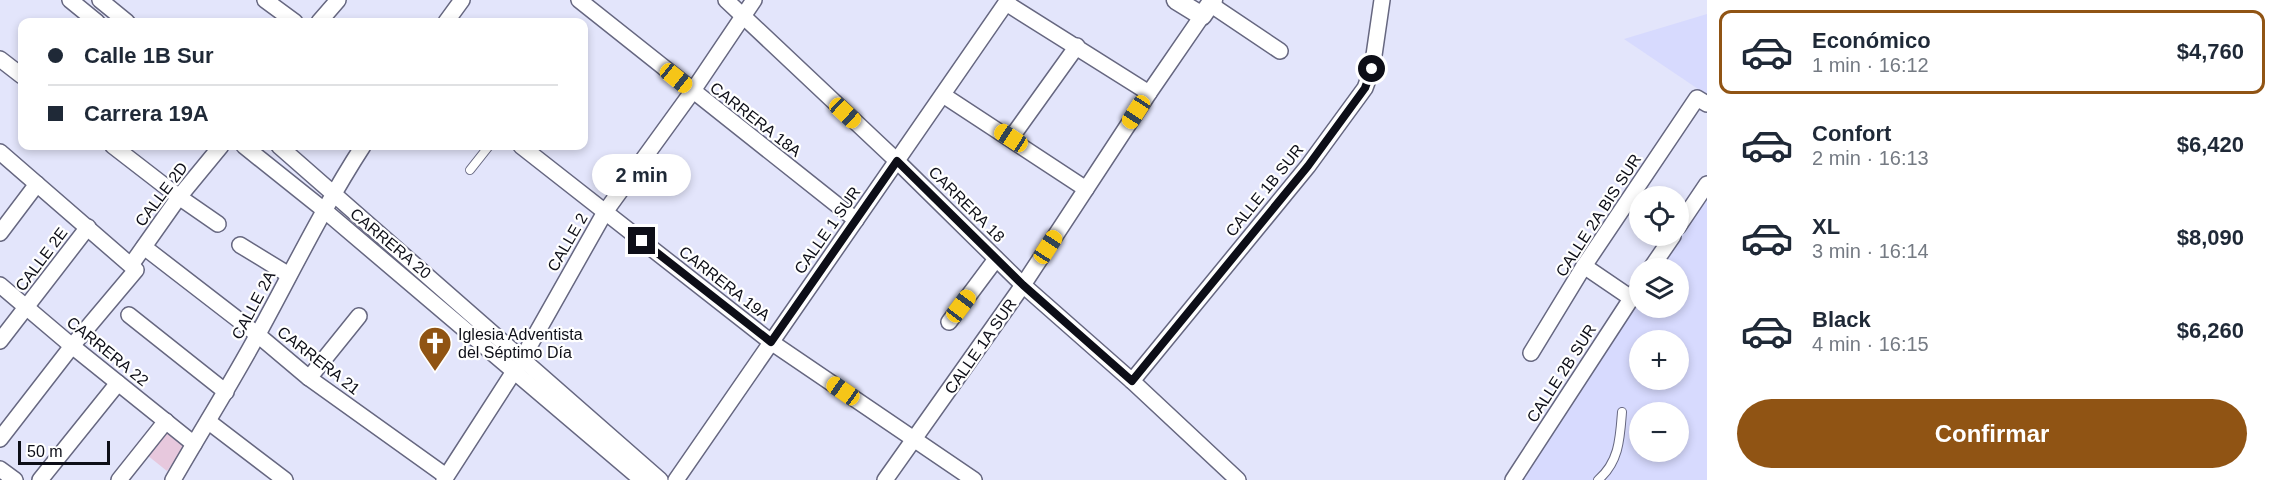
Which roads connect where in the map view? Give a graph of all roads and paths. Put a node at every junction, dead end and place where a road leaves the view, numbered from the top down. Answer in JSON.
{"nodes":[{"id":1,"x":70,"y":0,"type":"edge"},
{"id":2,"x":265,"y":0,"type":"edge"},
{"id":3,"x":338,"y":0,"type":"edge"},
{"id":4,"x":462,"y":0,"type":"edge"},
{"id":5,"x":579,"y":0,"type":"edge"},
{"id":6,"x":726,"y":0,"type":"edge"},
{"id":7,"x":754,"y":0,"type":"edge"},
{"id":8,"x":1176,"y":0,"type":"edge"},
{"id":9,"x":1383,"y":0,"type":"edge"},
{"id":10,"x":102,"y":1,"type":"edge"},
{"id":11,"x":1007,"y":2,"type":"edge"},
{"id":12,"x":1208,"y":7,"type":"edge"},
{"id":13,"x":742,"y":16,"type":"junction"},
{"id":14,"x":88,"y":18,"type":"edge"},
{"id":15,"x":93,"y":18,"type":"edge"},
{"id":16,"x":122,"y":18,"type":"edge"},
{"id":17,"x":290,"y":18,"type":"edge"},
{"id":18,"x":322,"y":18,"type":"edge"},
{"id":19,"x":450,"y":18,"type":"edge"},
{"id":20,"x":1077,"y":46,"type":"junction"},
{"id":21,"x":1280,"y":51,"type":"dead end"},
{"id":22,"x":0,"y":59,"type":"edge"},
{"id":23,"x":18,"y":73,"type":"edge"},
{"id":24,"x":692,"y":92,"type":"junction"},
{"id":25,"x":1149,"y":93,"type":"junction"},
{"id":26,"x":943,"y":95,"type":"junction"},
{"id":27,"x":1702,"y":101,"type":"edge"},
{"id":28,"x":1011,"y":138,"type":"junction"},
{"id":29,"x":118,"y":150,"type":"edge"},
{"id":30,"x":218,"y":150,"type":"edge"},
{"id":31,"x":249,"y":150,"type":"edge"},
{"id":32,"x":284,"y":150,"type":"edge"},
{"id":33,"x":360,"y":150,"type":"edge"},
{"id":34,"x":486,"y":150,"type":"edge"},
{"id":35,"x":526,"y":150,"type":"edge"},
{"id":36,"x":0,"y":152,"type":"edge"},
{"id":37,"x":897,"y":161,"type":"junction"},
{"id":38,"x":470,"y":170,"type":"dead end"},
{"id":39,"x":37,"y":184,"type":"junction"},
{"id":40,"x":1707,"y":184,"type":"edge"},
{"id":41,"x":1086,"y":189,"type":"junction"},
{"id":42,"x":333,"y":192,"type":"junction"},
{"id":43,"x":179,"y":197,"type":"junction"},
{"id":44,"x":324,"y":210,"type":"junction"},
{"id":45,"x":1689,"y":210,"type":"edge"},
{"id":46,"x":605,"y":212,"type":"junction"},
{"id":47,"x":856,"y":220,"type":"junction"},
{"id":48,"x":218,"y":224,"type":"dead end"},
{"id":49,"x":88,"y":227,"type":"junction"},
{"id":50,"x":0,"y":233,"type":"edge"},
{"id":51,"x":240,"y":245,"type":"dead end"},
{"id":52,"x":144,"y":247,"type":"junction"},
{"id":53,"x":996,"y":259,"type":"junction"},
{"id":54,"x":1584,"y":266,"type":"junction"},
{"id":55,"x":134,"y":267,"type":"junction"},
{"id":56,"x":290,"y":275,"type":"junction"},
{"id":57,"x":0,"y":285,"type":"edge"},
{"id":58,"x":1023,"y":285,"type":"junction"},
{"id":59,"x":1629,"y":288,"type":"edge"},
{"id":60,"x":1629,"y":300,"type":"edge"},
{"id":61,"x":27,"y":306,"type":"junction"},
{"id":62,"x":129,"y":315,"type":"dead end"},
{"id":63,"x":359,"y":316,"type":"dead end"},
{"id":64,"x":949,"y":322,"type":"dead end"},
{"id":65,"x":258,"y":334,"type":"junction"},
{"id":66,"x":0,"y":341,"type":"edge"},
{"id":67,"x":771,"y":342,"type":"junction"},
{"id":68,"x":72,"y":346,"type":"junction"},
{"id":69,"x":1531,"y":353,"type":"dead end"},
{"id":70,"x":518,"y":364,"type":"junction"},
{"id":71,"x":309,"y":378,"type":"junction"},
{"id":72,"x":1132,"y":381,"type":"junction"},
{"id":73,"x":118,"y":383,"type":"junction"},
{"id":74,"x":226,"y":392,"type":"junction"},
{"id":75,"x":1622,"y":412,"type":"dead end"},
{"id":76,"x":166,"y":421,"type":"junction"},
{"id":77,"x":209,"y":422,"type":"junction"},
{"id":78,"x":0,"y":439,"type":"edge"},
{"id":79,"x":914,"y":440,"type":"junction"},
{"id":80,"x":194,"y":444,"type":"junction"},
{"id":81,"x":0,"y":469,"type":"edge"},
{"id":82,"x":445,"y":478,"type":"edge"},
{"id":83,"x":15,"y":480,"type":"edge"},
{"id":84,"x":40,"y":480,"type":"edge"},
{"id":85,"x":119,"y":480,"type":"edge"},
{"id":86,"x":172,"y":480,"type":"edge"},
{"id":87,"x":285,"y":480,"type":"edge"},
{"id":88,"x":642,"y":480,"type":"edge"},
{"id":89,"x":660,"y":480,"type":"edge"},
{"id":90,"x":676,"y":480,"type":"edge"},
{"id":91,"x":885,"y":480,"type":"edge"},
{"id":92,"x":974,"y":480,"type":"edge"},
{"id":93,"x":1238,"y":480,"type":"edge"},
{"id":94,"x":1513,"y":480,"type":"edge"},
{"id":95,"x":1598,"y":480,"type":"edge"}],
"edges":[{"from":1,"to":14,"type":"street"},
{"from":2,"to":17,"type":"street"},
{"from":3,"to":18,"type":"street"},
{"from":4,"to":19,"type":"street"},
{"from":5,"to":24,"type":"street","name":"CARRERA 18A"},
{"from":6,"to":13,"type":"street","name":"CARRERA 18"},
{"from":7,"to":13,"type":"street","name":"CALLE 2"},
{"from":8,"to":12,"type":"street"},
{"from":9,"to":72,"type":"street","name":"CALLE 1B SUR"},
{"from":10,"to":15,"type":"street"},
{"from":10,"to":16,"type":"street"},
{"from":11,"to":20,"type":"street"},
{"from":11,"to":26,"type":"street","name":"CALLE 1 SUR"},
{"from":12,"to":21,"type":"street"},
{"from":12,"to":25,"type":"street","name":"CALLE 1A SUR"},
{"from":13,"to":24,"type":"street","name":"CALLE 2"},
{"from":13,"to":37,"type":"street","name":"CARRERA 18"},
{"from":20,"to":25,"type":"street"},
{"from":20,"to":28,"type":"street"},
{"from":22,"to":23,"type":"street"},
{"from":24,"to":46,"type":"street","name":"CALLE 2"},
{"from":24,"to":47,"type":"street","name":"CARRERA 18A"},
{"from":25,"to":41,"type":"street","name":"CALLE 1A SUR"},
{"from":26,"to":28,"type":"street"},
{"from":26,"to":37,"type":"street","name":"CALLE 1 SUR"},
{"from":27,"to":54,"type":"street","name":"CALLE 2A BIS SUR"},
{"from":28,"to":41,"type":"street"},
{"from":29,"to":43,"type":"street"},
{"from":30,"to":43,"type":"street","name":"CALLE 2D"},
{"from":31,"to":44,"type":"street","name":"CARRERA 20"},
{"from":32,"to":42,"type":"street","name":"CARRERA 20"},
{"from":33,"to":42,"type":"street","name":"CALLE 2A"},
{"from":34,"to":38,"type":"lane"},
{"from":35,"to":46,"type":"street","name":"CARRERA 19A"},
{"from":36,"to":39,"type":"street"},
{"from":37,"to":47,"type":"street","name":"CALLE 1 SUR"},
{"from":37,"to":53,"type":"street","name":"CARRERA 18"},
{"from":39,"to":49,"type":"street"},
{"from":39,"to":50,"type":"street"},
{"from":40,"to":45,"type":"street"},
{"from":41,"to":58,"type":"street","name":"CALLE 1A SUR"},
{"from":42,"to":44,"type":"street","name":"CALLE 2A"},
{"from":42,"to":70,"type":"street","name":"CARRERA 20"},
{"from":43,"to":48,"type":"street"},
{"from":43,"to":52,"type":"street","name":"CALLE 2D"},
{"from":44,"to":56,"type":"street","name":"CALLE 2A"},
{"from":44,"to":70,"type":"street","name":"CARRERA 20"},
{"from":46,"to":67,"type":"street","name":"CARRERA 19A"},
{"from":46,"to":70,"type":"street","name":"CALLE 2"},
{"from":47,"to":67,"type":"street","name":"CALLE 1 SUR"},
{"from":49,"to":55,"type":"street"},
{"from":49,"to":61,"type":"street","name":"CALLE 2E"},
{"from":51,"to":56,"type":"street"},
{"from":52,"to":55,"type":"street","name":"CALLE 2D"},
{"from":52,"to":65,"type":"street","name":"CARRERA 21"},
{"from":53,"to":58,"type":"street","name":"CARRERA 18"},
{"from":53,"to":64,"type":"street"},
{"from":54,"to":59,"type":"street"},
{"from":54,"to":69,"type":"street","name":"CALLE 2A BIS SUR"},
{"from":55,"to":68,"type":"street","name":"CALLE 2D"},
{"from":56,"to":65,"type":"street","name":"CALLE 2A"},
{"from":57,"to":61,"type":"street","name":"CARRERA 22"},
{"from":58,"to":72,"type":"street","name":"CARRERA 18"},
{"from":58,"to":79,"type":"street","name":"CALLE 1A SUR"},
{"from":60,"to":94,"type":"street","name":"CALLE 2B SUR"},
{"from":61,"to":66,"type":"street","name":"CALLE 2E"},
{"from":61,"to":68,"type":"street","name":"CARRERA 22"},
{"from":62,"to":74,"type":"street"},
{"from":63,"to":71,"type":"street"},
{"from":65,"to":71,"type":"street","name":"CARRERA 21"},
{"from":65,"to":74,"type":"street","name":"CALLE 2A"},
{"from":67,"to":79,"type":"street","name":"CARRERA 19A"},
{"from":67,"to":90,"type":"street","name":"CALLE 1 SUR"},
{"from":68,"to":73,"type":"street","name":"CARRERA 22"},
{"from":68,"to":78,"type":"street","name":"CALLE 2D"},
{"from":70,"to":82,"type":"street","name":"CALLE 2"},
{"from":70,"to":88,"type":"street"},
{"from":70,"to":89,"type":"street"},
{"from":71,"to":82,"type":"street","name":"CARRERA 21"},
{"from":72,"to":93,"type":"street","name":"CARRERA 18"},
{"from":73,"to":76,"type":"street","name":"CARRERA 22"},
{"from":73,"to":84,"type":"street"},
{"from":74,"to":77,"type":"street","name":"CALLE 2A"},
{"from":75,"to":95,"type":"lane"},
{"from":76,"to":80,"type":"street","name":"CARRERA 22"},
{"from":76,"to":85,"type":"street"},
{"from":77,"to":80,"type":"street","name":"CALLE 2A"},
{"from":77,"to":87,"type":"street"},
{"from":79,"to":91,"type":"street","name":"CALLE 1A SUR"},
{"from":79,"to":92,"type":"street","name":"CARRERA 19A"},
{"from":80,"to":86,"type":"street","name":"CALLE 2A"},
{"from":81,"to":83,"type":"street"}]}
